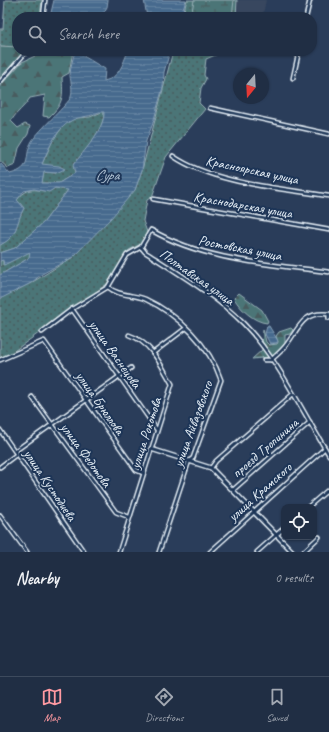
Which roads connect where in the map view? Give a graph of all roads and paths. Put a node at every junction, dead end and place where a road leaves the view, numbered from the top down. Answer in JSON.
{"nodes":[{"id":1,"x":45,"y":0,"type":"edge"},
{"id":2,"x":310,"y":0,"type":"edge"},
{"id":3,"x":44,"y":12,"type":"edge"},
{"id":4,"x":307,"y":12,"type":"edge"},
{"id":5,"x":23,"y":56,"type":"edge"},
{"id":6,"x":298,"y":56,"type":"edge"},
{"id":7,"x":293,"y":78,"type":"dead end"},
{"id":8,"x":0,"y":82,"type":"edge"},
{"id":9,"x":210,"y":108,"type":"dead end"},
{"id":10,"x":329,"y":134,"type":"edge"},
{"id":11,"x":173,"y":156,"type":"dead end"},
{"id":12,"x":329,"y":196,"type":"edge"},
{"id":13,"x":153,"y":199,"type":"dead end"},
{"id":14,"x":329,"y":230,"type":"edge"},
{"id":15,"x":141,"y":247,"type":"junction"},
{"id":16,"x":329,"y":272,"type":"edge"},
{"id":17,"x":108,"y":288,"type":"junction"},
{"id":18,"x":72,"y":309,"type":"junction"},
{"id":19,"x":329,"y":315,"type":"edge"},
{"id":20,"x":186,"y":328,"type":"junction"},
{"id":21,"x":42,"y":332,"type":"dead end"},
{"id":22,"x":129,"y":335,"type":"dead end"},
{"id":23,"x":153,"y":353,"type":"junction"},
{"id":24,"x":0,"y":360,"type":"edge"},
{"id":25,"x":264,"y":360,"type":"dead end"},
{"id":26,"x":272,"y":360,"type":"junction"},
{"id":27,"x":131,"y":368,"type":"dead end"},
{"id":28,"x":119,"y":377,"type":"junction"},
{"id":29,"x":293,"y":394,"type":"junction"},
{"id":30,"x":32,"y":397,"type":"dead end"},
{"id":31,"x":86,"y":400,"type":"junction"},
{"id":32,"x":310,"y":422,"type":"junction"},
{"id":33,"x":52,"y":425,"type":"junction"},
{"id":34,"x":0,"y":430,"type":"edge"},
{"id":35,"x":157,"y":430,"type":"junction"},
{"id":36,"x":325,"y":448,"type":"junction"},
{"id":37,"x":151,"y":449,"type":"junction"},
{"id":38,"x":16,"y":452,"type":"junction"},
{"id":39,"x":329,"y":455,"type":"edge"},
{"id":40,"x":189,"y":461,"type":"junction"},
{"id":41,"x":0,"y":467,"type":"edge"},
{"id":42,"x":211,"y":468,"type":"junction"},
{"id":43,"x":143,"y":473,"type":"junction"},
{"id":44,"x":329,"y":489,"type":"edge"},
{"id":45,"x":233,"y":490,"type":"junction"},
{"id":46,"x":312,"y":504,"type":"edge"},
{"id":47,"x":254,"y":511,"type":"junction"},
{"id":48,"x":0,"y":515,"type":"edge"},
{"id":49,"x":129,"y":518,"type":"junction"},
{"id":50,"x":281,"y":530,"type":"edge"},
{"id":51,"x":276,"y":534,"type":"junction"},
{"id":52,"x":319,"y":537,"type":"dead end"},
{"id":53,"x":27,"y":552,"type":"edge"},
{"id":54,"x":84,"y":552,"type":"edge"},
{"id":55,"x":119,"y":552,"type":"edge"},
{"id":56,"x":159,"y":552,"type":"edge"},
{"id":57,"x":210,"y":552,"type":"edge"},
{"id":58,"x":257,"y":552,"type":"edge"},
{"id":59,"x":293,"y":552,"type":"edge"},
{"id":60,"x":302,"y":552,"type":"edge"}],
"edges":[{"from":1,"to":3,"type":"street"},
{"from":2,"to":4,"type":"street"},
{"from":5,"to":8,"type":"street"},
{"from":6,"to":7,"type":"street"},
{"from":9,"to":10,"type":"street"},
{"from":11,"to":12,"type":"street","name":"Красноярская улица"},
{"from":13,"to":14,"type":"street","name":"Краснодарская улица"},
{"from":15,"to":16,"type":"street","name":"Ростовская улица"},
{"from":15,"to":17,"type":"street"},
{"from":15,"to":26,"type":"street","name":"Полтавская улица"},
{"from":17,"to":18,"type":"street"},
{"from":17,"to":20,"type":"street","name":"улица Айвазовского"},
{"from":18,"to":21,"type":"street"},
{"from":18,"to":28,"type":"street","name":"улица Васнецова"},
{"from":19,"to":26,"type":"street"},
{"from":20,"to":23,"type":"street"},
{"from":20,"to":40,"type":"street","name":"улица Айвазовского"},
{"from":22,"to":23,"type":"street","name":"улица Рокотова"},
{"from":23,"to":35,"type":"street","name":"улица Рокотова"},
{"from":24,"to":31,"type":"street","name":"улица Брюллова"},
{"from":25,"to":26,"type":"street"},
{"from":26,"to":29,"type":"street","name":"Полтавская улица"},
{"from":27,"to":28,"type":"street"},
{"from":28,"to":31,"type":"street"},
{"from":28,"to":35,"type":"street","name":"улица Васнецова"},
{"from":29,"to":32,"type":"street","name":"Полтавская улица"},
{"from":29,"to":42,"type":"street"},
{"from":30,"to":33,"type":"street","name":"улица Федотова"},
{"from":31,"to":33,"type":"street"},
{"from":31,"to":43,"type":"street","name":"улица Брюллова"},
{"from":32,"to":36,"type":"street","name":"Полтавская улица"},
{"from":32,"to":45,"type":"street","name":"проезд Тропинина"},
{"from":33,"to":38,"type":"street"},
{"from":33,"to":49,"type":"street","name":"улица Федотова"},
{"from":34,"to":38,"type":"street","name":"улица Кустодиева"},
{"from":35,"to":37,"type":"street","name":"улица Рокотова"},
{"from":36,"to":39,"type":"street","name":"Полтавская улица"},
{"from":36,"to":47,"type":"street","name":"улица Крамского"},
{"from":37,"to":40,"type":"street"},
{"from":37,"to":43,"type":"street","name":"улица Рокотова"},
{"from":38,"to":41,"type":"street"},
{"from":38,"to":54,"type":"street","name":"улица Кустодиева"},
{"from":40,"to":42,"type":"street"},
{"from":40,"to":56,"type":"street","name":"улица Айвазовского"},
{"from":42,"to":45,"type":"street"},
{"from":43,"to":49,"type":"street","name":"улица Рокотова"},
{"from":44,"to":46,"type":"street"},
{"from":45,"to":47,"type":"street"},
{"from":47,"to":51,"type":"street"},
{"from":47,"to":57,"type":"street","name":"улица Крамского"},
{"from":48,"to":53,"type":"street"},
{"from":49,"to":55,"type":"street","name":"улица Рокотова"},
{"from":50,"to":51,"type":"street"},
{"from":51,"to":58,"type":"street"},
{"from":51,"to":59,"type":"street"},
{"from":52,"to":60,"type":"street"}]}
